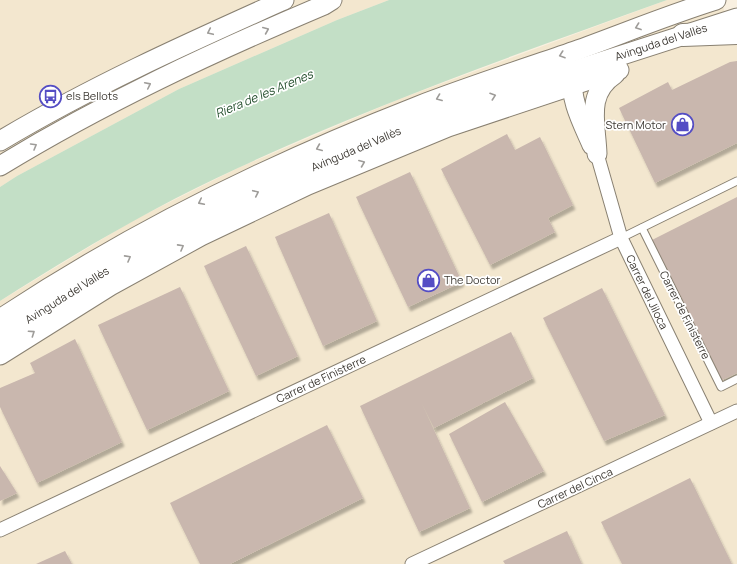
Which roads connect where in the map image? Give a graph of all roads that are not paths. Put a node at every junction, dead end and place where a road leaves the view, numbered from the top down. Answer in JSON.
{"nodes":[{"id":1,"x":284,"y":0,"type":"edge"},
{"id":2,"x":332,"y":0,"type":"edge"},
{"id":3,"x":716,"y":0,"type":"edge"},
{"id":4,"x":737,"y":18,"type":"edge"},
{"id":5,"x":737,"y":33,"type":"edge"},
{"id":6,"x":683,"y":35,"type":"junction"},
{"id":7,"x":612,"y":37,"type":"junction"},
{"id":8,"x":619,"y":70,"type":"junction"},
{"id":9,"x":574,"y":84,"type":"junction"},
{"id":10,"x":595,"y":103,"type":"junction"},
{"id":11,"x":0,"y":141,"type":"edge"},
{"id":12,"x":597,"y":154,"type":"junction"},
{"id":13,"x":0,"y":166,"type":"edge"},
{"id":14,"x":737,"y":180,"type":"edge"},
{"id":15,"x":642,"y":228,"type":"junction"},
{"id":16,"x":621,"y":238,"type":"junction"},
{"id":17,"x":0,"y":318,"type":"edge"},
{"id":18,"x":0,"y":338,"type":"edge"},
{"id":19,"x":0,"y":355,"type":"edge"},
{"id":20,"x":737,"y":379,"type":"edge"},
{"id":21,"x":737,"y":411,"type":"edge"},
{"id":22,"x":711,"y":423,"type":"junction"},
{"id":23,"x":0,"y":530,"type":"edge"},
{"id":24,"x":412,"y":564,"type":"edge"}],
"edges":[{"from":1,"to":11,"type":"main road","one_way":true},
{"from":13,"to":2,"type":"main road","one_way":true},
{"from":3,"to":7,"type":"main road","name":"Avinguda del Vallès","one_way":true},
{"from":4,"to":6,"type":"main road","name":"Avinguda del Vallès"},
{"from":5,"to":6,"type":"highway"},
{"from":6,"to":8,"type":"main road"},
{"from":6,"to":9,"type":"main road","name":"Avinguda del Vallès"},
{"from":7,"to":9,"type":"main road"},
{"from":7,"to":17,"type":"main road","name":"Avinguda del Vallès","one_way":true},
{"from":8,"to":9,"type":"main road"},
{"from":8,"to":10,"type":"main road"},
{"from":9,"to":10,"type":"main road"},
{"from":9,"to":12,"type":"main road"},
{"from":18,"to":9,"type":"main road","name":"Avinguda del Vallès","one_way":true},
{"from":19,"to":9,"type":"main road","one_way":true},
{"from":10,"to":12,"type":"main road"},
{"from":12,"to":16,"type":"street","name":"Carrer del Jiloca"},
{"from":14,"to":15,"type":"lane","name":"Carrer de Finisterre"},
{"from":15,"to":16,"type":"lane","name":"Carrer de Finisterre"},
{"from":15,"to":20,"type":"lane","name":"Carrer de Finisterre"},
{"from":16,"to":22,"type":"street","name":"Carrer del Jiloca"},
{"from":16,"to":23,"type":"street","name":"Carrer de Finisterre"},
{"from":21,"to":22,"type":"street","name":"Carrer del Cinca"},
{"from":22,"to":24,"type":"street","name":"Carrer del Cinca"}]}
